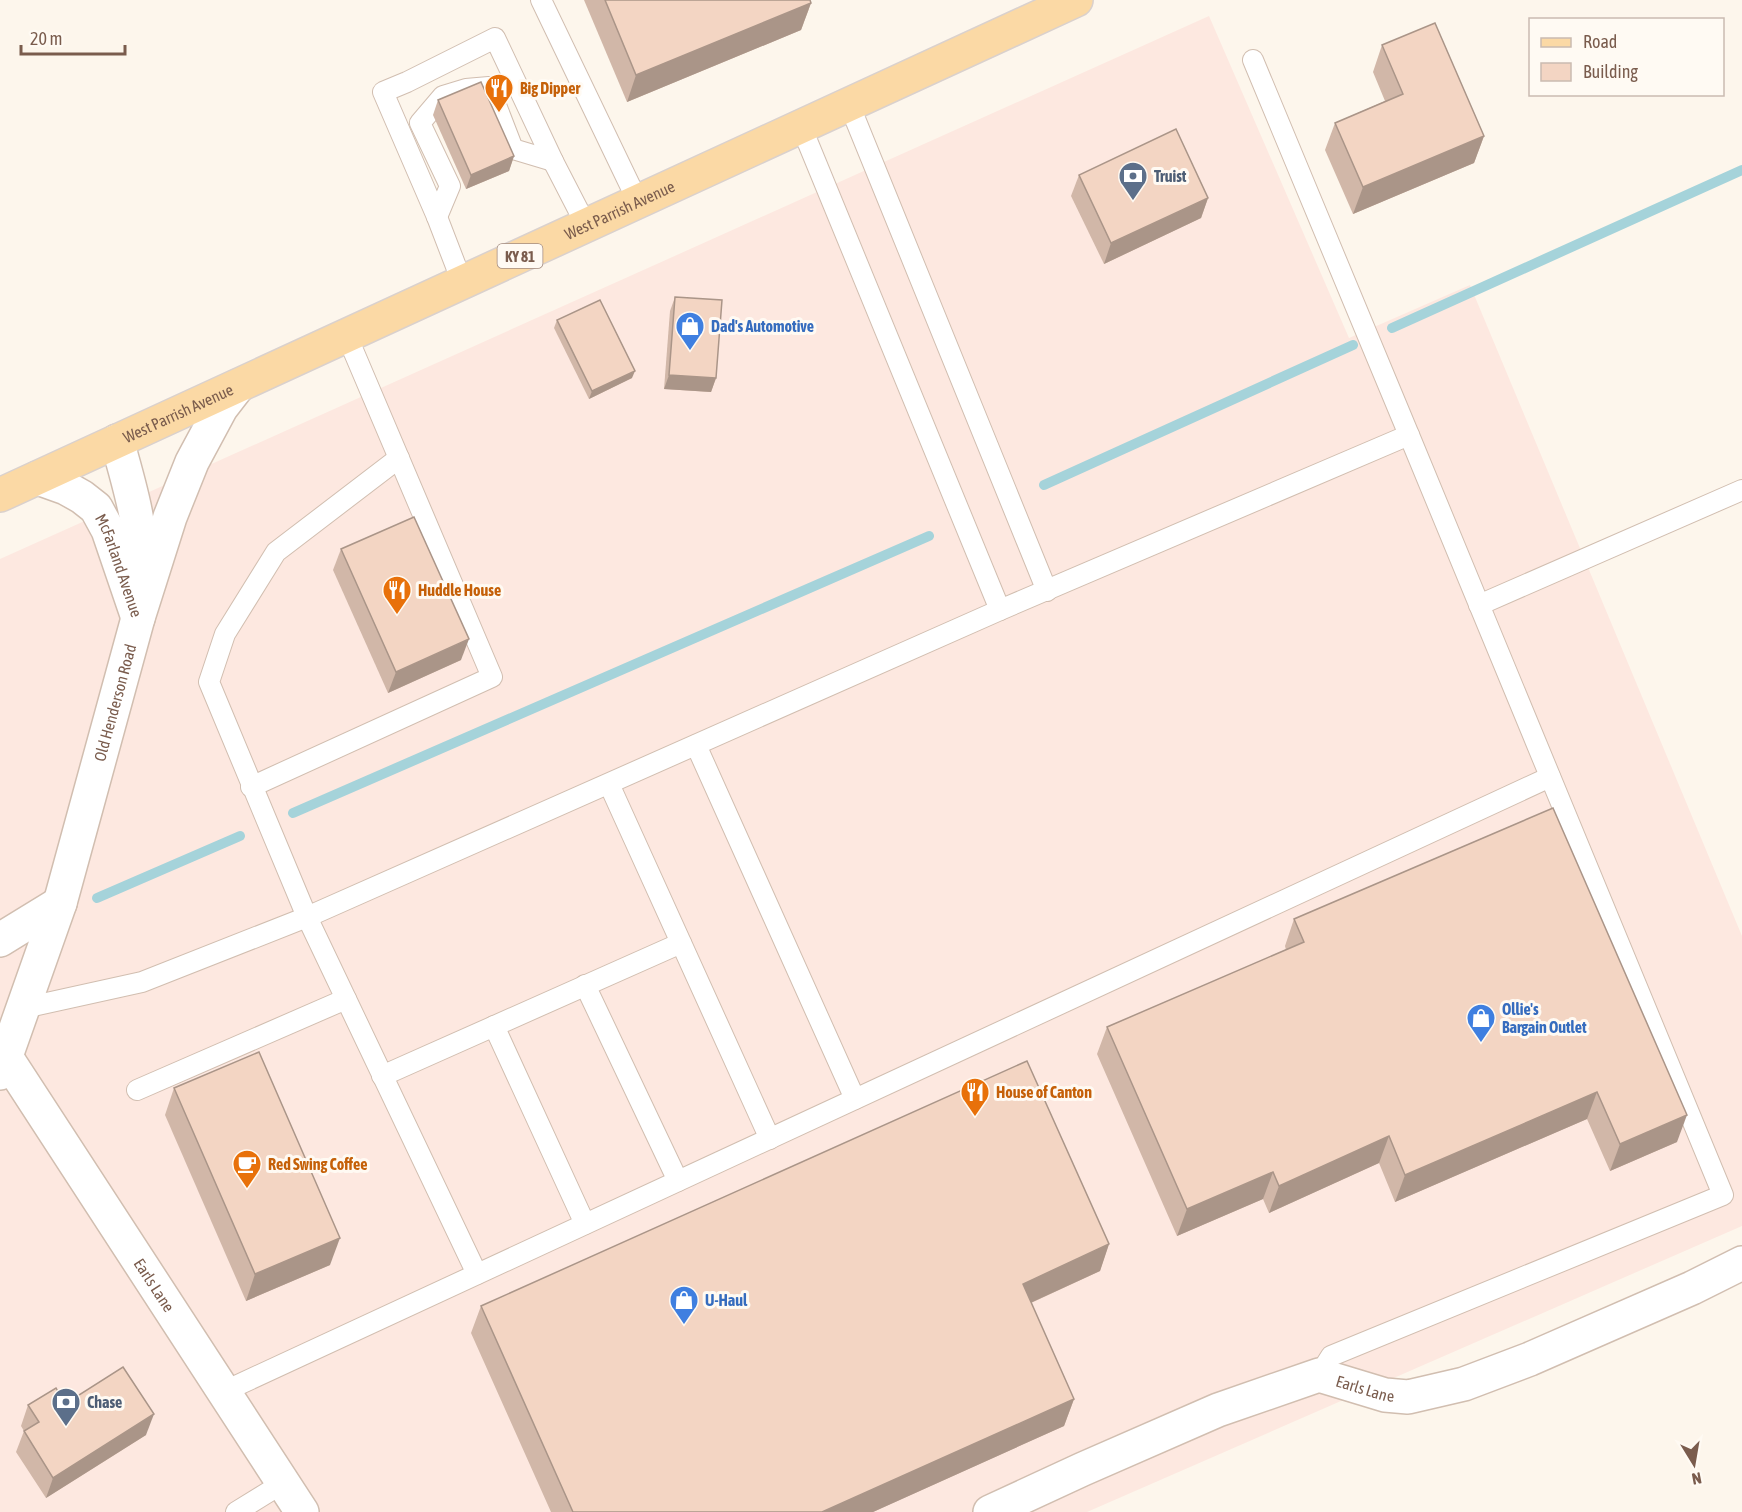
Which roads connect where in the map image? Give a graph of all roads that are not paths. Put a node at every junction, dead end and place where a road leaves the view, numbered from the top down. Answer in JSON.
{"nodes":[{"id":1,"x":541,"y":0,"type":"edge"},
{"id":2,"x":1076,"y":0,"type":"edge"},
{"id":3,"x":1253,"y":60,"type":"dead end"},
{"id":4,"x":849,"y":104,"type":"junction"},
{"id":5,"x":801,"y":126,"type":"junction"},
{"id":6,"x":553,"y":161,"type":"junction"},
{"id":7,"x":638,"y":202,"type":"junction"},
{"id":8,"x":437,"y":217,"type":"junction"},
{"id":9,"x":586,"y":225,"type":"junction"},
{"id":10,"x":462,"y":282,"type":"junction"},
{"id":11,"x":347,"y":336,"type":"junction"},
{"id":12,"x":238,"y":386,"type":"junction"},
{"id":13,"x":1409,"y":435,"type":"junction"},
{"id":14,"x":117,"y":441,"type":"junction"},
{"id":15,"x":399,"y":458,"type":"junction"},
{"id":16,"x":38,"y":478,"type":"junction"},
{"id":17,"x":1742,"y":490,"type":"edge"},
{"id":18,"x":0,"y":495,"type":"edge"},
{"id":19,"x":1047,"y":591,"type":"junction"},
{"id":20,"x":1479,"y":605,"type":"junction"},
{"id":21,"x":1000,"y":610,"type":"junction"},
{"id":22,"x":138,"y":618,"type":"junction"},
{"id":23,"x":696,"y":745,"type":"junction"},
{"id":24,"x":1550,"y":777,"type":"junction"},
{"id":25,"x":609,"y":784,"type":"junction"},
{"id":26,"x":251,"y":787,"type":"junction"},
{"id":27,"x":60,"y":903,"type":"junction"},
{"id":28,"x":307,"y":917,"type":"junction"},
{"id":29,"x":0,"y":940,"type":"edge"},
{"id":30,"x":681,"y":943,"type":"junction"},
{"id":31,"x":585,"y":985,"type":"junction"},
{"id":32,"x":346,"y":999,"type":"junction"},
{"id":33,"x":12,"y":1010,"type":"edge"},
{"id":34,"x":494,"y":1026,"type":"junction"},
{"id":35,"x":3,"y":1065,"type":"edge"},
{"id":36,"x":382,"y":1076,"type":"junction"},
{"id":37,"x":137,"y":1090,"type":"dead end"},
{"id":38,"x":855,"y":1099,"type":"junction"},
{"id":39,"x":770,"y":1139,"type":"junction"},
{"id":40,"x":678,"y":1181,"type":"junction"},
{"id":41,"x":585,"y":1224,"type":"junction"},
{"id":42,"x":1742,"y":1263,"type":"edge"},
{"id":43,"x":477,"y":1275,"type":"junction"},
{"id":44,"x":1319,"y":1375,"type":"junction"},
{"id":45,"x":225,"y":1391,"type":"junction"},
{"id":46,"x":283,"y":1483,"type":"junction"},
{"id":47,"x":236,"y":1512,"type":"edge"},
{"id":48,"x":302,"y":1512,"type":"edge"},
{"id":49,"x":990,"y":1512,"type":"edge"}],
"edges":[{"from":1,"to":7,"type":"lane"},
{"from":2,"to":4,"type":"main road","name":"West Parrish Avenue","number":"KY 81"},
{"from":3,"to":13,"type":"lane"},
{"from":4,"to":5,"type":"main road","name":"West Parrish Avenue","number":"KY 81"},
{"from":4,"to":19,"type":"lane"},
{"from":5,"to":7,"type":"main road","name":"West Parrish Avenue","number":"KY 81"},
{"from":5,"to":21,"type":"lane"},
{"from":6,"to":8,"type":"lane"},
{"from":6,"to":8,"type":"lane"},
{"from":6,"to":9,"type":"lane"},
{"from":7,"to":9,"type":"main road","name":"West Parrish Avenue","number":"KY 81"},
{"from":8,"to":10,"type":"lane"},
{"from":9,"to":10,"type":"main road","name":"West Parrish Avenue","number":"KY 81"},
{"from":10,"to":11,"type":"main road","name":"West Parrish Avenue","number":"KY 81"},
{"from":11,"to":12,"type":"main road","name":"West Parrish Avenue","number":"KY 81"},
{"from":11,"to":15,"type":"lane"},
{"from":12,"to":14,"type":"main road","name":"West Parrish Avenue","number":"KY 81"},
{"from":12,"to":22,"type":"street","name":"Old Henderson Road"},
{"from":13,"to":19,"type":"lane"},
{"from":13,"to":20,"type":"lane"},
{"from":14,"to":16,"type":"main road","name":"West Parrish Avenue","number":"KY 81"},
{"from":14,"to":22,"type":"street","name":"McFarland Avenue"},
{"from":15,"to":26,"type":"lane"},
{"from":15,"to":26,"type":"lane"},
{"from":16,"to":18,"type":"main road","name":"West Parrish Avenue","number":"KY 81"},
{"from":16,"to":22,"type":"street","name":"McFarland Avenue"},
{"from":17,"to":20,"type":"lane"},
{"from":19,"to":21,"type":"lane"},
{"from":20,"to":24,"type":"lane"},
{"from":21,"to":23,"type":"lane"},
{"from":22,"to":27,"type":"street","name":"Old Henderson Road"},
{"from":23,"to":25,"type":"lane"},
{"from":23,"to":38,"type":"lane"},
{"from":24,"to":38,"type":"lane"},
{"from":24,"to":44,"type":"lane"},
{"from":25,"to":28,"type":"lane"},
{"from":25,"to":30,"type":"lane"},
{"from":26,"to":28,"type":"lane"},
{"from":27,"to":29,"type":"street"},
{"from":27,"to":33,"type":"street","name":"Old Henderson Road"},
{"from":28,"to":32,"type":"lane"},
{"from":28,"to":33,"type":"lane"},
{"from":30,"to":31,"type":"lane"},
{"from":30,"to":39,"type":"lane"},
{"from":31,"to":34,"type":"lane"},
{"from":31,"to":40,"type":"lane"},
{"from":32,"to":36,"type":"lane"},
{"from":32,"to":37,"type":"lane"},
{"from":33,"to":35,"type":"street"},
{"from":34,"to":36,"type":"lane"},
{"from":34,"to":41,"type":"lane"},
{"from":35,"to":45,"type":"street","name":"Earls Lane"},
{"from":36,"to":43,"type":"lane"},
{"from":38,"to":39,"type":"lane"},
{"from":39,"to":40,"type":"lane"},
{"from":40,"to":41,"type":"lane"},
{"from":41,"to":43,"type":"lane"},
{"from":42,"to":44,"type":"street","name":"Earls Lane"},
{"from":43,"to":45,"type":"lane"},
{"from":44,"to":49,"type":"street","name":"Earls Lane"},
{"from":45,"to":46,"type":"street","name":"Earls Lane"},
{"from":46,"to":47,"type":"lane"},
{"from":46,"to":48,"type":"street","name":"Earls Lane"}]}
